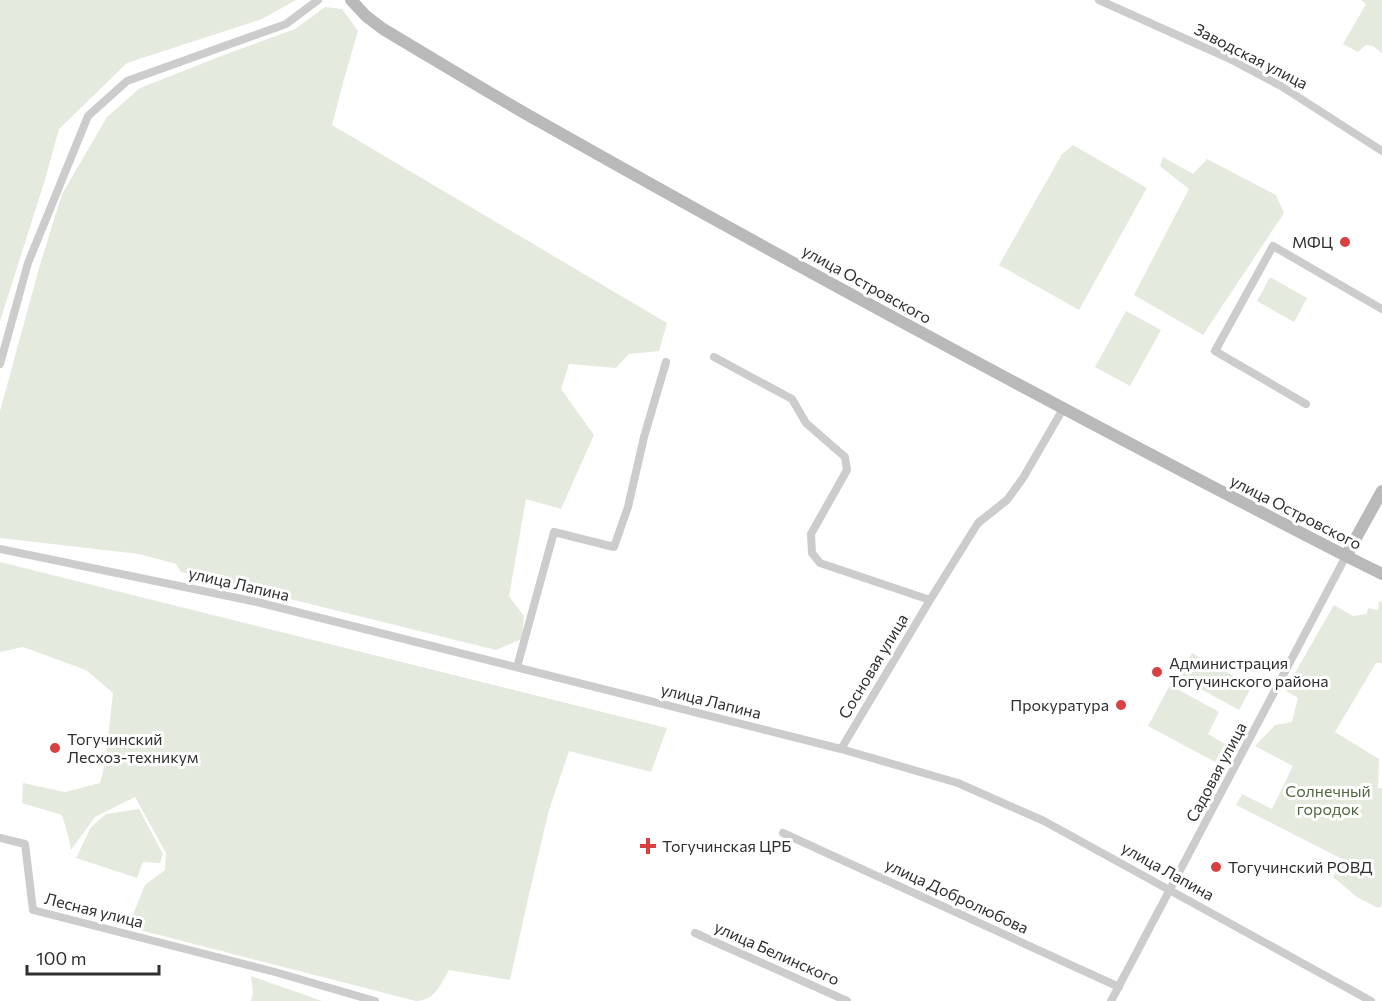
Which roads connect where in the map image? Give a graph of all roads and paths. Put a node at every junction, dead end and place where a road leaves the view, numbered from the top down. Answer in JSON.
{"nodes":[{"id":1,"x":318,"y":0,"type":"edge"},
{"id":2,"x":351,"y":0,"type":"edge"},
{"id":3,"x":1099,"y":0,"type":"edge"},
{"id":4,"x":1382,"y":151,"type":"edge"},
{"id":5,"x":1382,"y":309,"type":"edge"},
{"id":6,"x":714,"y":357,"type":"dead end"},
{"id":7,"x":666,"y":362,"type":"dead end"},
{"id":8,"x":0,"y":364,"type":"edge"},
{"id":9,"x":1306,"y":404,"type":"dead end"},
{"id":10,"x":1063,"y":409,"type":"junction"},
{"id":11,"x":1382,"y":490,"type":"edge"},
{"id":12,"x":0,"y":549,"type":"edge"},
{"id":13,"x":1346,"y":556,"type":"junction"},
{"id":14,"x":1382,"y":574,"type":"edge"},
{"id":15,"x":930,"y":600,"type":"junction"},
{"id":16,"x":517,"y":667,"type":"junction"},
{"id":17,"x":841,"y":749,"type":"junction"},
{"id":18,"x":783,"y":833,"type":"dead end"},
{"id":19,"x":0,"y":837,"type":"edge"},
{"id":20,"x":1171,"y":890,"type":"junction"},
{"id":21,"x":695,"y":933,"type":"dead end"},
{"id":22,"x":1119,"y":987,"type":"junction"},
{"id":23,"x":375,"y":1001,"type":"edge"},
{"id":24,"x":847,"y":1001,"type":"edge"},
{"id":25,"x":1112,"y":1001,"type":"edge"},
{"id":26,"x":1371,"y":1001,"type":"edge"}],
"edges":[{"from":1,"to":8,"type":"street"},
{"from":2,"to":10,"type":"street","name":"улица Островского"},
{"from":3,"to":4,"type":"street","name":"Заводская улица"},
{"from":5,"to":9,"type":"street"},
{"from":6,"to":15,"type":"street","name":"Сосновая улица"},
{"from":7,"to":16,"type":"street"},
{"from":10,"to":13,"type":"street","name":"улица Островского"},
{"from":10,"to":15,"type":"street","name":"Сосновая улица"},
{"from":11,"to":13,"type":"street"},
{"from":12,"to":16,"type":"street","name":"улица Лапина"},
{"from":13,"to":14,"type":"street","name":"улица Островского"},
{"from":13,"to":20,"type":"street","name":"Садовая улица"},
{"from":15,"to":17,"type":"street","name":"Сосновая улица"},
{"from":16,"to":17,"type":"street","name":"улица Лапина"},
{"from":17,"to":20,"type":"street","name":"улица Лапина"},
{"from":18,"to":22,"type":"street","name":"улица Добролюбова"},
{"from":19,"to":23,"type":"street","name":"Лесная улица"},
{"from":20,"to":22,"type":"street","name":"Садовая улица"},
{"from":20,"to":26,"type":"street","name":"улица Лапина"},
{"from":21,"to":24,"type":"street","name":"улица Белинского"},
{"from":22,"to":25,"type":"street","name":"Садовая улица"}]}
